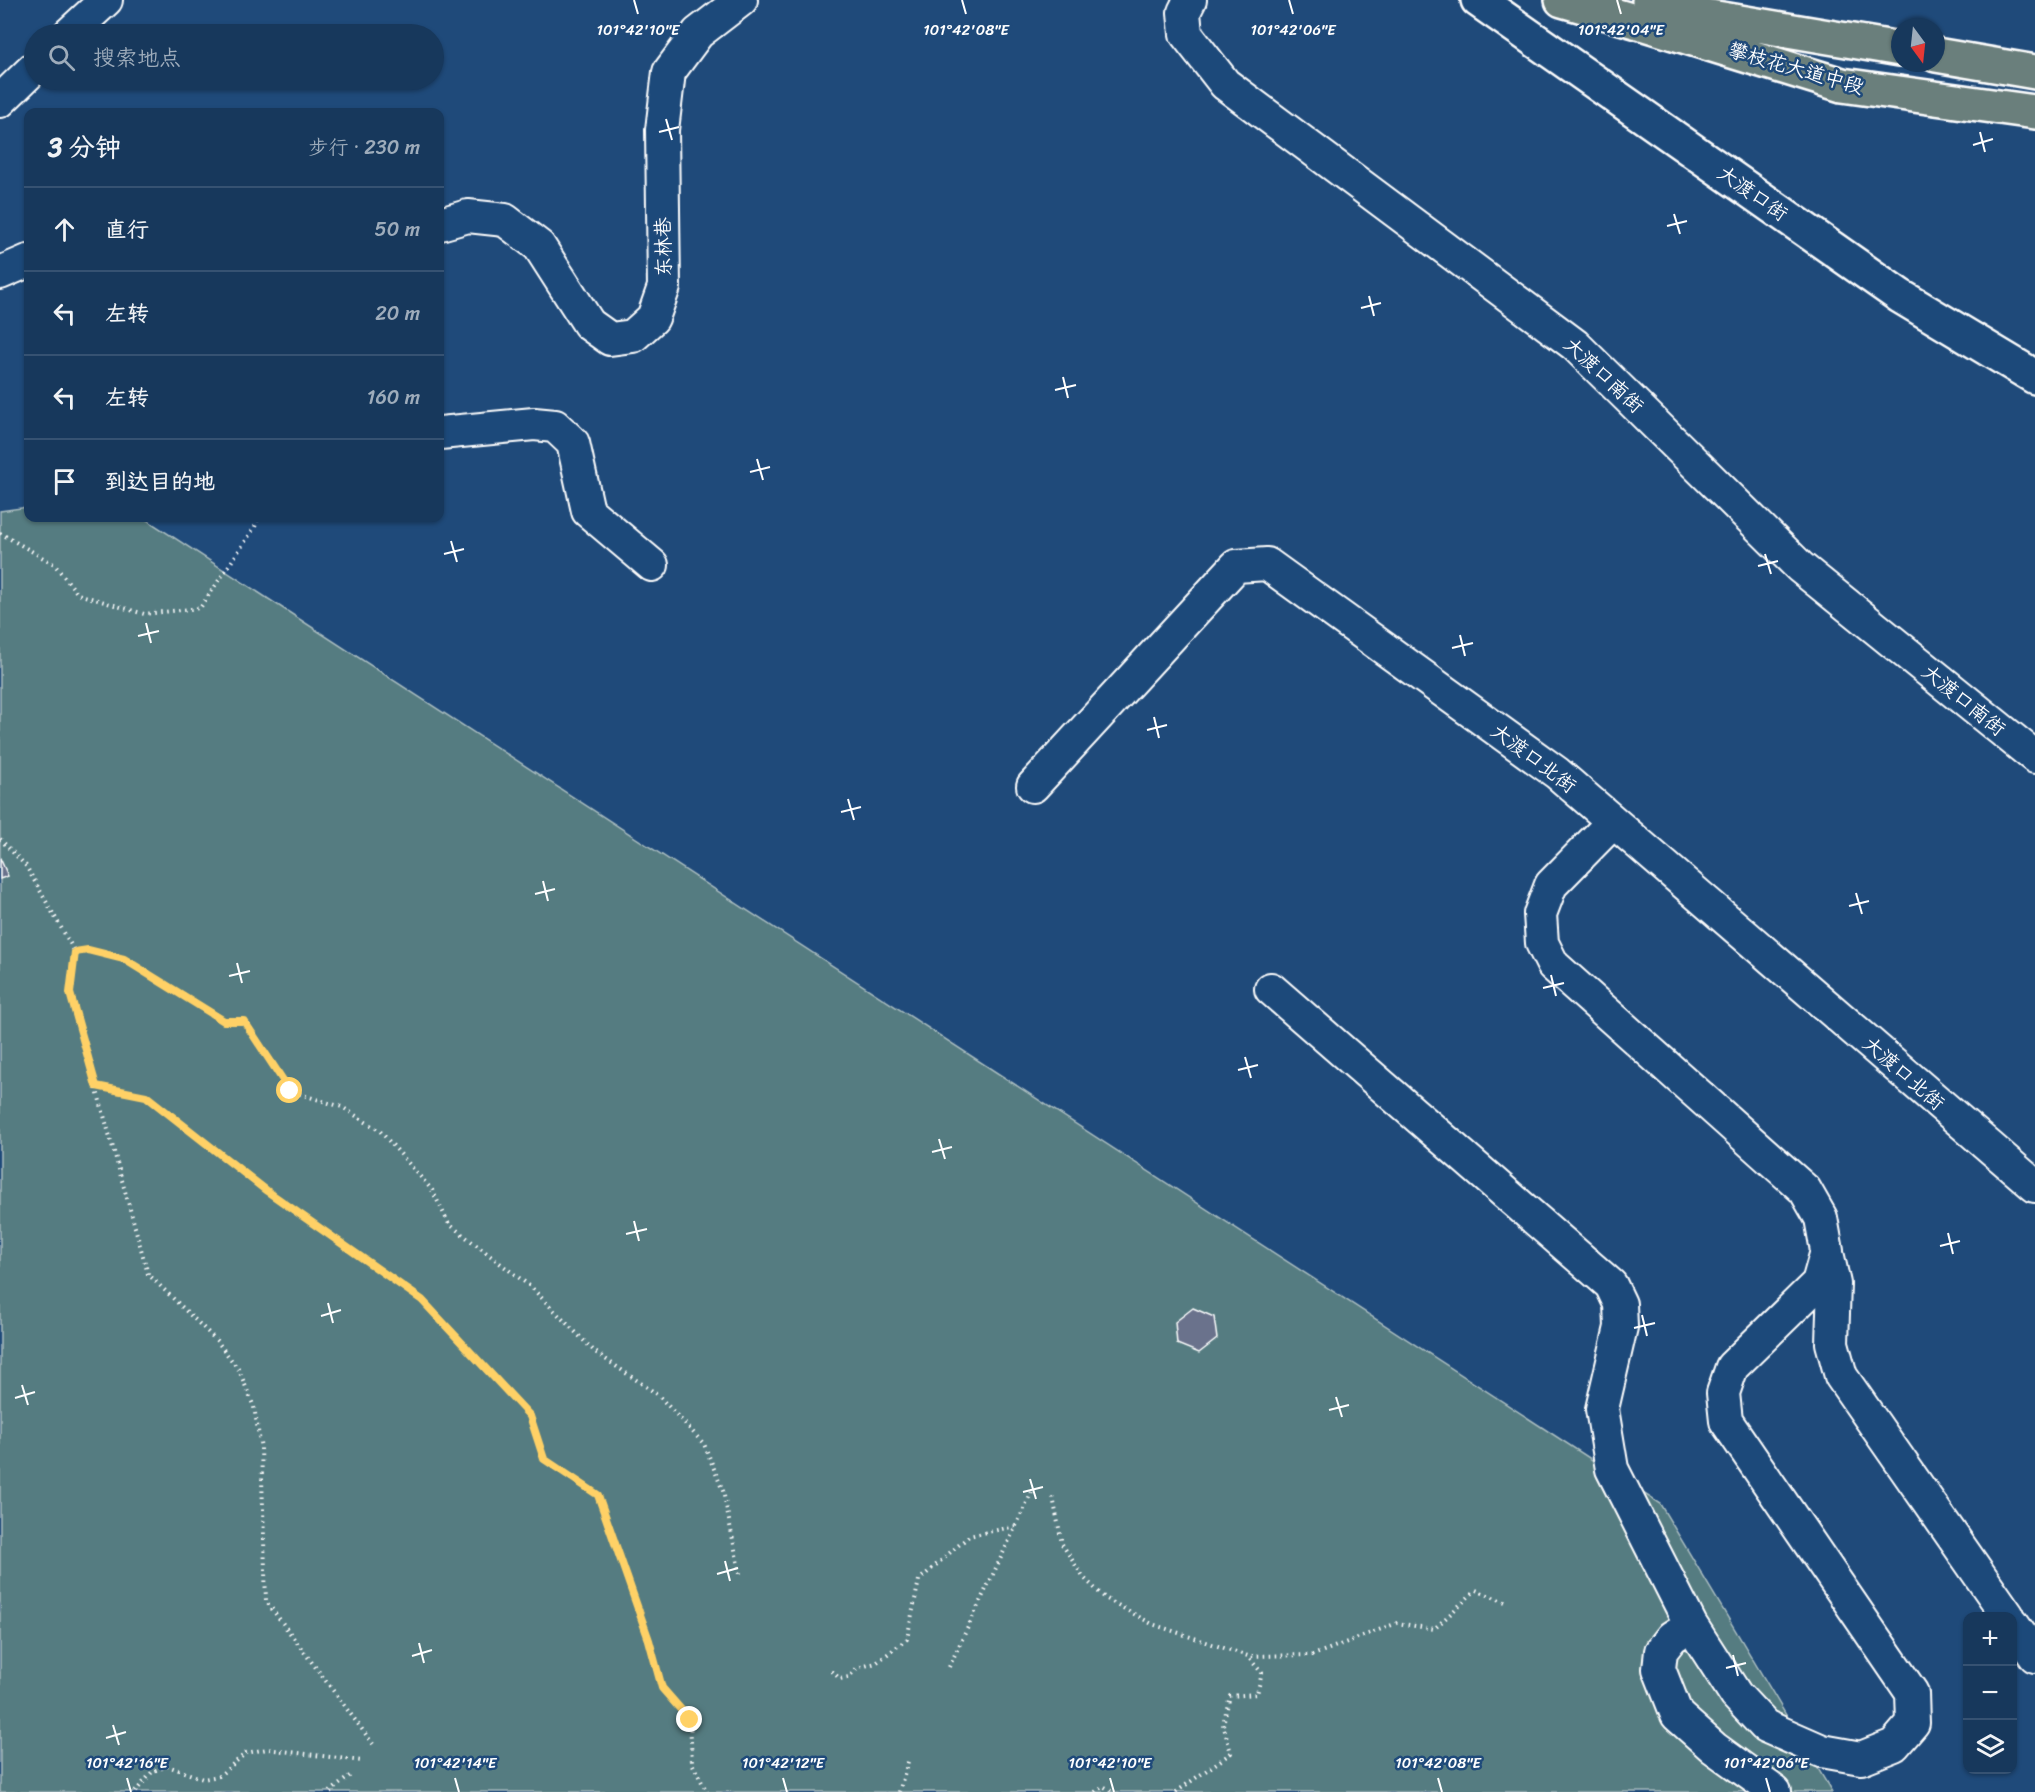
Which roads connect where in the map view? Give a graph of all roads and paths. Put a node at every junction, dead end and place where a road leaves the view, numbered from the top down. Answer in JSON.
{"nodes":[{"id":1,"x":106,"y":0,"type":"edge"},
{"id":2,"x":741,"y":0,"type":"edge"},
{"id":3,"x":1190,"y":0,"type":"edge"},
{"id":4,"x":1478,"y":0,"type":"edge"},
{"id":5,"x":1562,"y":0,"type":"edge"},
{"id":6,"x":1645,"y":0,"type":"edge"},
{"id":7,"x":80,"y":24,"type":"edge"},
{"id":8,"x":1891,"y":47,"type":"edge"},
{"id":9,"x":1945,"y":57,"type":"edge"},
{"id":10,"x":2035,"y":72,"type":"edge"},
{"id":11,"x":24,"y":78,"type":"edge"},
{"id":12,"x":0,"y":101,"type":"edge"},
{"id":13,"x":2035,"y":112,"type":"edge"},
{"id":14,"x":444,"y":223,"type":"edge"},
{"id":15,"x":24,"y":263,"type":"edge"},
{"id":16,"x":0,"y":273,"type":"edge"},
{"id":17,"x":2035,"y":377,"type":"edge"},
{"id":18,"x":444,"y":433,"type":"edge"},
{"id":19,"x":257,"y":522,"type":"edge"},
{"id":20,"x":0,"y":533,"type":"edge"},
{"id":21,"x":652,"y":565,"type":"dead end"},
{"id":22,"x":2035,"y":757,"type":"edge"},
{"id":23,"x":1033,"y":786,"type":"dead end"},
{"id":24,"x":1613,"y":822,"type":"junction"},
{"id":25,"x":0,"y":839,"type":"edge"},
{"id":26,"x":75,"y":952,"type":"junction"},
{"id":27,"x":1270,"y":989,"type":"dead end"},
{"id":28,"x":96,"y":1086,"type":"junction"},
{"id":29,"x":2035,"y":1186,"type":"edge"},
{"id":30,"x":1827,"y":1251,"type":"junction"},
{"id":31,"x":1033,"y":1490,"type":"dead end"},
{"id":32,"x":1053,"y":1497,"type":"dead end"},
{"id":33,"x":1016,"y":1526,"type":"junction"},
{"id":34,"x":740,"y":1574,"type":"dead end"},
{"id":35,"x":1505,"y":1602,"type":"dead end"},
{"id":36,"x":2005,"y":1612,"type":"edge"},
{"id":37,"x":1691,"y":1625,"type":"junction"},
{"id":38,"x":2017,"y":1629,"type":"edge"},
{"id":39,"x":1248,"y":1656,"type":"junction"},
{"id":40,"x":2035,"y":1656,"type":"edge"},
{"id":41,"x":948,"y":1667,"type":"dead end"},
{"id":42,"x":832,"y":1671,"type":"dead end"},
{"id":43,"x":373,"y":1744,"type":"dead end"},
{"id":44,"x":909,"y":1758,"type":"dead end"},
{"id":45,"x":362,"y":1761,"type":"dead end"},
{"id":46,"x":352,"y":1774,"type":"dead end"},
{"id":47,"x":135,"y":1792,"type":"edge"},
{"id":48,"x":330,"y":1792,"type":"edge"},
{"id":49,"x":707,"y":1792,"type":"edge"},
{"id":50,"x":899,"y":1792,"type":"edge"},
{"id":51,"x":1095,"y":1792,"type":"edge"},
{"id":52,"x":1113,"y":1792,"type":"edge"},
{"id":53,"x":1176,"y":1792,"type":"edge"},
{"id":54,"x":1775,"y":1792,"type":"edge"}],
"edges":[{"from":1,"to":7,"type":"street"},
{"from":2,"to":14,"type":"street","name":"东林巷"},
{"from":3,"to":22,"type":"street","name":"大渡口南街"},
{"from":4,"to":17,"type":"street","name":"大渡口街"},
{"from":5,"to":13,"type":"main road","name":"攀枝花大道中段"},
{"from":6,"to":8,"type":"main road","name":"攀枝花大道中段"},
{"from":9,"to":10,"type":"main road"},
{"from":11,"to":12,"type":"street"},
{"from":15,"to":16,"type":"street"},
{"from":18,"to":21,"type":"street"},
{"from":19,"to":20,"type":"path"},
{"from":23,"to":24,"type":"street","name":"大渡口北街"},
{"from":24,"to":29,"type":"street","name":"大渡口北街"},
{"from":24,"to":30,"type":"street"},
{"from":25,"to":26,"type":"path"},
{"from":26,"to":28,"type":"path"},
{"from":26,"to":34,"type":"path"},
{"from":27,"to":37,"type":"street"},
{"from":28,"to":43,"type":"path"},
{"from":28,"to":49,"type":"path"},
{"from":30,"to":36,"type":"street"},
{"from":30,"to":37,"type":"street"},
{"from":31,"to":33,"type":"path"},
{"from":32,"to":39,"type":"path"},
{"from":33,"to":41,"type":"path"},
{"from":33,"to":42,"type":"path"},
{"from":35,"to":39,"type":"path"},
{"from":37,"to":54,"type":"street"},
{"from":38,"to":40,"type":"street"},
{"from":39,"to":53,"type":"path"},
{"from":44,"to":50,"type":"path"},
{"from":45,"to":47,"type":"path"},
{"from":46,"to":48,"type":"path"},
{"from":51,"to":52,"type":"path"}]}
